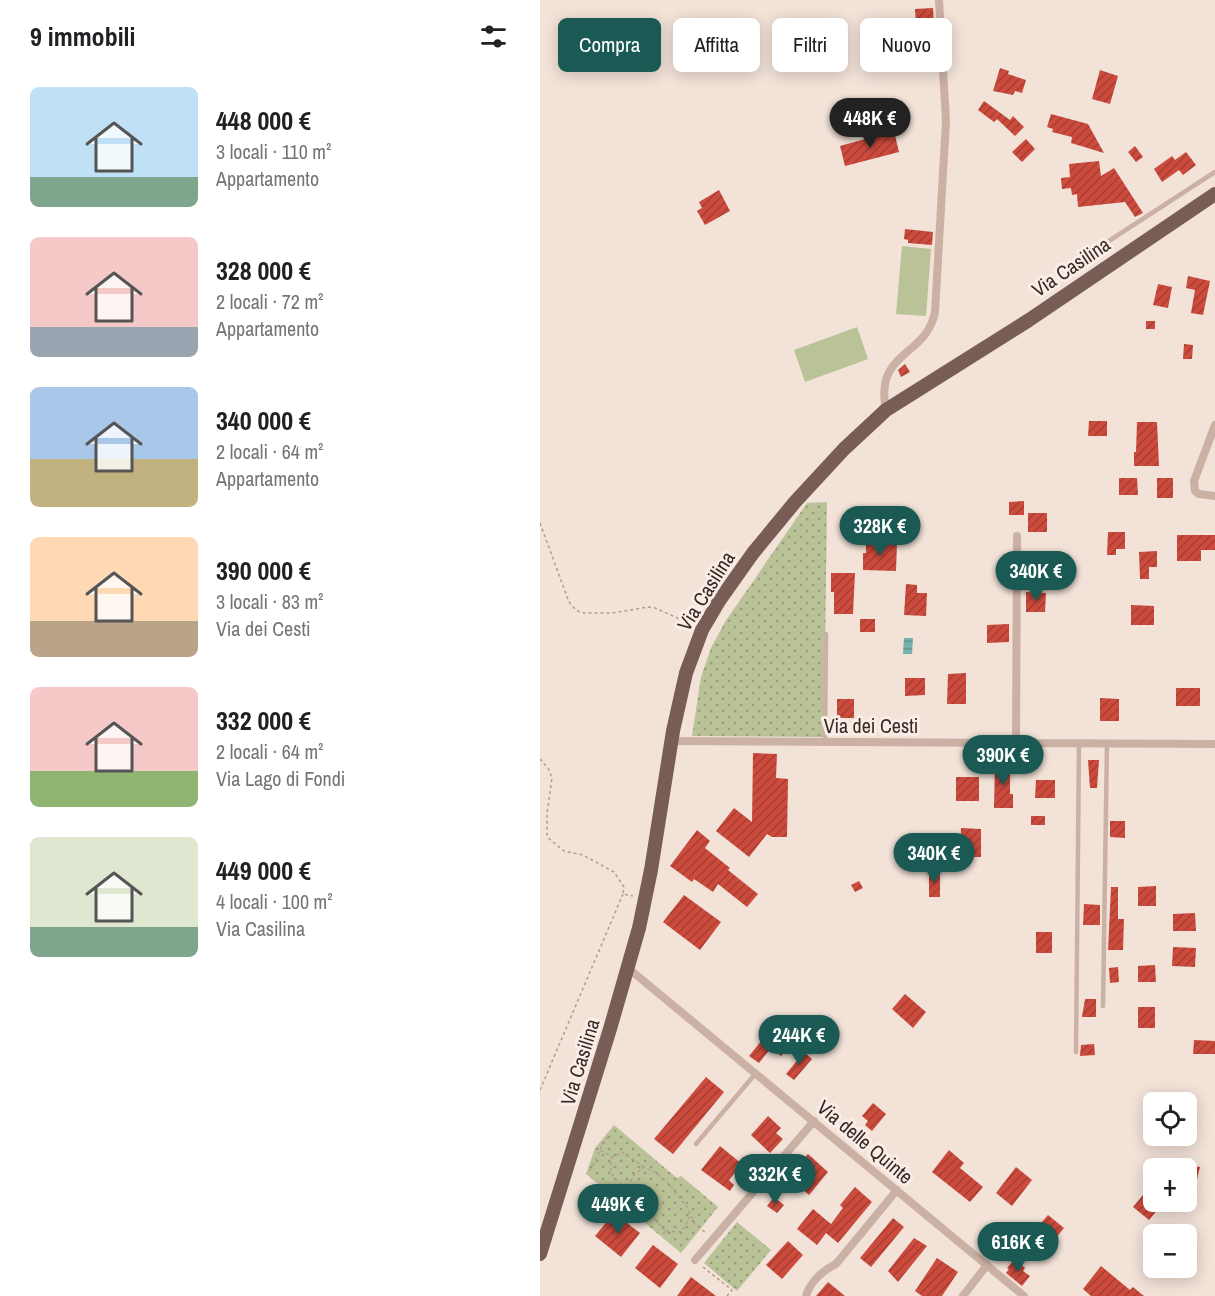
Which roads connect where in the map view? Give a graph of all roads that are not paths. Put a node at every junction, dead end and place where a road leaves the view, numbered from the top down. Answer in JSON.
{"nodes":[{"id":1,"x":939,"y":0,"type":"edge"},
{"id":2,"x":1215,"y":172,"type":"edge"},
{"id":3,"x":1215,"y":194,"type":"edge"},
{"id":4,"x":1095,"y":250,"type":"dead end"},
{"id":5,"x":886,"y":410,"type":"junction"},
{"id":6,"x":1215,"y":425,"type":"edge"},
{"id":7,"x":1215,"y":496,"type":"edge"},
{"id":8,"x":1017,"y":536,"type":"dead end"},
{"id":9,"x":826,"y":634,"type":"dead end"},
{"id":10,"x":671,"y":741,"type":"junction"},
{"id":11,"x":825,"y":742,"type":"junction"},
{"id":12,"x":1016,"y":742,"type":"junction"},
{"id":13,"x":1079,"y":742,"type":"junction"},
{"id":14,"x":1107,"y":742,"type":"junction"},
{"id":15,"x":1215,"y":744,"type":"edge"},
{"id":16,"x":628,"y":968,"type":"junction"},
{"id":17,"x":1103,"y":1006,"type":"dead end"},
{"id":18,"x":1076,"y":1053,"type":"dead end"},
{"id":19,"x":756,"y":1074,"type":"junction"},
{"id":20,"x":814,"y":1121,"type":"junction"},
{"id":21,"x":696,"y":1144,"type":"dead end"},
{"id":22,"x":897,"y":1191,"type":"junction"},
{"id":23,"x":540,"y":1254,"type":"edge"},
{"id":24,"x":695,"y":1260,"type":"road end"},
{"id":25,"x":987,"y":1265,"type":"junction"},
{"id":26,"x":806,"y":1296,"type":"edge"},
{"id":27,"x":963,"y":1296,"type":"edge"},
{"id":28,"x":1024,"y":1296,"type":"edge"}],
"edges":[{"from":1,"to":5,"type":"street"},
{"from":2,"to":4,"type":"lane"},
{"from":3,"to":5,"type":"main road","name":"Via Casilina"},
{"from":5,"to":10,"type":"main road","name":"Via Casilina"},
{"from":6,"to":7,"type":"street"},
{"from":8,"to":12,"type":"street"},
{"from":9,"to":11,"type":"lane"},
{"from":10,"to":11,"type":"street","name":"Via dei Cesti"},
{"from":10,"to":16,"type":"main road","name":"Via Casilina"},
{"from":11,"to":12,"type":"street","name":"Via dei Cesti"},
{"from":12,"to":13,"type":"street","name":"Via dei Cesti"},
{"from":13,"to":14,"type":"street","name":"Via dei Cesti"},
{"from":13,"to":18,"type":"lane"},
{"from":14,"to":15,"type":"street","name":"Via dei Cesti"},
{"from":14,"to":17,"type":"lane"},
{"from":16,"to":19,"type":"street","name":"Via delle Quinte"},
{"from":16,"to":23,"type":"main road","name":"Via Casilina"},
{"from":19,"to":20,"type":"street","name":"Via delle Quinte"},
{"from":19,"to":21,"type":"lane"},
{"from":20,"to":22,"type":"street","name":"Via delle Quinte"},
{"from":20,"to":24,"type":"street"},
{"from":22,"to":25,"type":"street","name":"Via delle Quinte"},
{"from":22,"to":26,"type":"street"},
{"from":25,"to":27,"type":"street"},
{"from":25,"to":28,"type":"street","name":"Via delle Quinte"}]}
